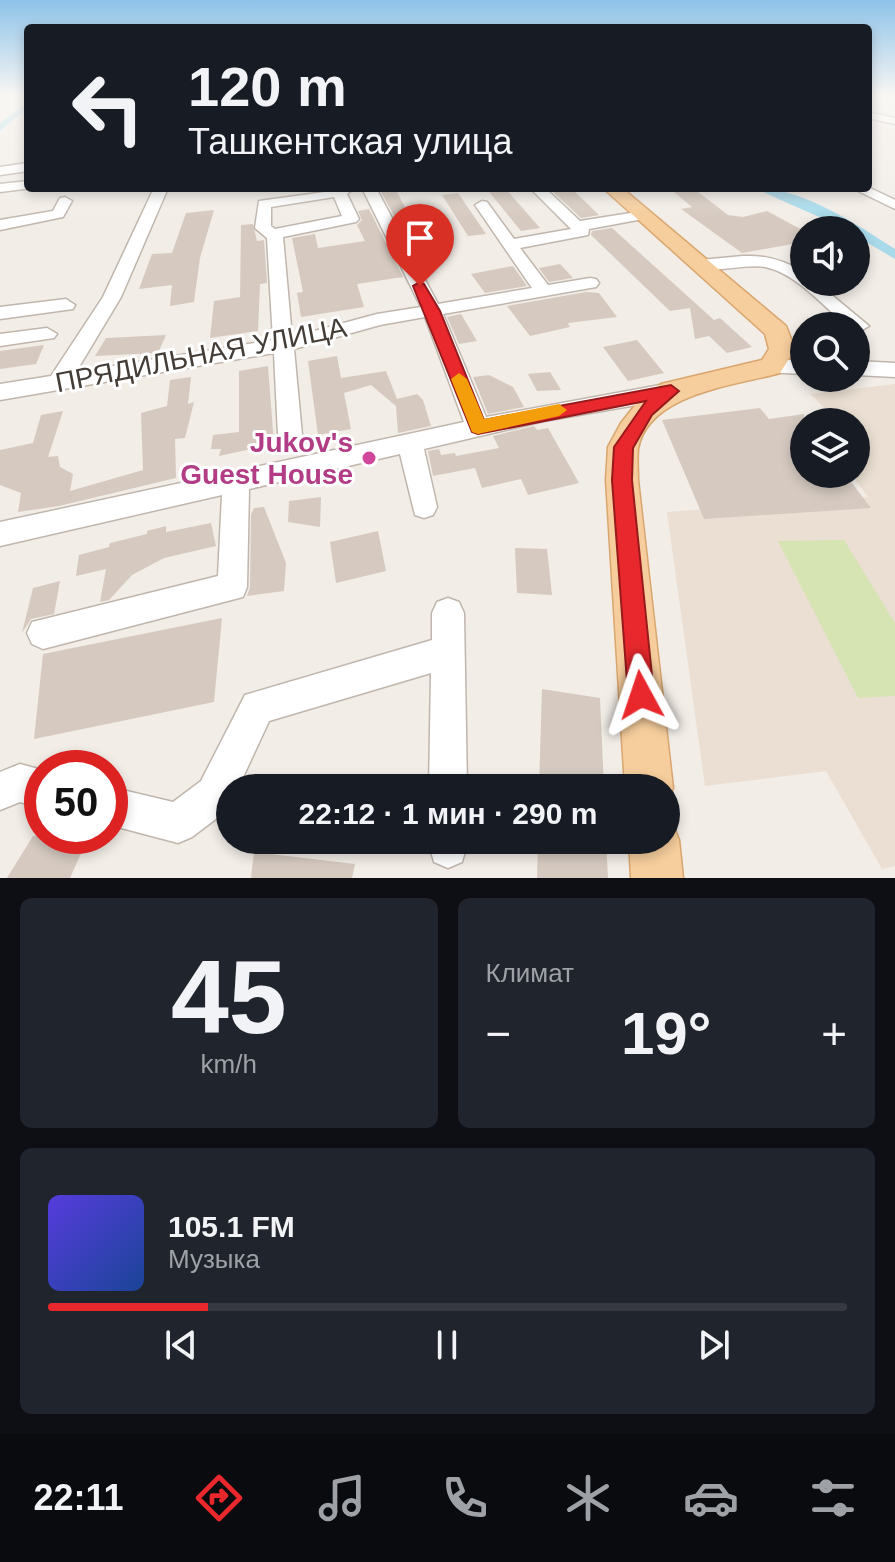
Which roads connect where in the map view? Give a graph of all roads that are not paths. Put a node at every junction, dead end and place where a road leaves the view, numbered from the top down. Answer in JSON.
{"nodes":[{"id":1,"x":24,"y":168,"type":"edge"},
{"id":2,"x":0,"y":171,"type":"edge"},
{"id":3,"x":24,"y":185,"type":"edge"},
{"id":4,"x":0,"y":188,"type":"edge"},
{"id":5,"x":159,"y":192,"type":"edge"},
{"id":6,"x":332,"y":192,"type":"edge"},
{"id":7,"x":344,"y":192,"type":"edge"},
{"id":8,"x":371,"y":192,"type":"edge"},
{"id":9,"x":541,"y":192,"type":"edge"},
{"id":10,"x":617,"y":192,"type":"edge"},
{"id":11,"x":867,"y":192,"type":"edge"},
{"id":12,"x":65,"y":201,"type":"dead end"},
{"id":13,"x":482,"y":205,"type":"dead end"},
{"id":14,"x":895,"y":205,"type":"edge"},
{"id":15,"x":643,"y":215,"type":"junction"},
{"id":16,"x":0,"y":225,"type":"edge"},
{"id":17,"x":578,"y":226,"type":"junction"},
{"id":18,"x":272,"y":234,"type":"junction"},
{"id":19,"x":510,"y":245,"type":"junction"},
{"id":20,"x":700,"y":265,"type":"junction"},
{"id":21,"x":790,"y":270,"type":"edge"},
{"id":22,"x":590,"y":283,"type":"dead end"},
{"id":23,"x":543,"y":291,"type":"junction"},
{"id":24,"x":822,"y":296,"type":"edge"},
{"id":25,"x":66,"y":305,"type":"dead end"},
{"id":26,"x":432,"y":311,"type":"junction"},
{"id":27,"x":842,"y":312,"type":"edge"},
{"id":28,"x":0,"y":313,"type":"edge"},
{"id":29,"x":47,"y":334,"type":"dead end"},
{"id":30,"x":0,"y":340,"type":"edge"},
{"id":31,"x":283,"y":345,"type":"junction"},
{"id":32,"x":788,"y":367,"type":"edge"},
{"id":33,"x":870,"y":369,"type":"edge"},
{"id":34,"x":895,"y":370,"type":"edge"},
{"id":35,"x":58,"y":383,"type":"junction"},
{"id":36,"x":671,"y":391,"type":"junction"},
{"id":37,"x":0,"y":392,"type":"edge"},
{"id":38,"x":478,"y":427,"type":"junction"},
{"id":39,"x":290,"y":435,"type":"dead end"},
{"id":40,"x":410,"y":442,"type":"junction"},
{"id":41,"x":236,"y":481,"type":"junction"},
{"id":42,"x":424,"y":507,"type":"dead end"},
{"id":43,"x":0,"y":534,"type":"edge"},
{"id":44,"x":448,"y":613,"type":"dead end"},
{"id":45,"x":43,"y":633,"type":"dead end"},
{"id":46,"x":447,"y":652,"type":"junction"},
{"id":47,"x":448,"y":774,"type":"edge"},
{"id":48,"x":648,"y":774,"type":"edge"},
{"id":49,"x":24,"y":784,"type":"edge"},
{"id":50,"x":0,"y":791,"type":"edge"},
{"id":51,"x":128,"y":810,"type":"edge"},
{"id":52,"x":655,"y":854,"type":"edge"},
{"id":53,"x":657,"y":878,"type":"edge"}],
"edges":[{"from":1,"to":2,"type":"street"},
{"from":3,"to":4,"type":"street"},
{"from":5,"to":35,"type":"street"},
{"from":6,"to":18,"type":"street"},
{"from":7,"to":18,"type":"street"},
{"from":8,"to":26,"type":"street"},
{"from":9,"to":17,"type":"street"},
{"from":10,"to":15,"type":"main road"},
{"from":11,"to":14,"type":"street"},
{"from":12,"to":16,"type":"street"},
{"from":13,"to":19,"type":"street"},
{"from":15,"to":17,"type":"street"},
{"from":15,"to":20,"type":"main road"},
{"from":17,"to":19,"type":"street"},
{"from":18,"to":31,"type":"street"},
{"from":19,"to":23,"type":"street"},
{"from":20,"to":21,"type":"street"},
{"from":20,"to":32,"type":"main road"},
{"from":22,"to":23,"type":"street","name":"ПРЯДИЛЬНАЯ УЛИЦА"},
{"from":23,"to":26,"type":"street","name":"ПРЯДИЛЬНАЯ УЛИЦА"},
{"from":24,"to":27,"type":"street"},
{"from":25,"to":28,"type":"street"},
{"from":26,"to":31,"type":"street","name":"ПРЯДИЛЬНАЯ УЛИЦА"},
{"from":26,"to":38,"type":"street"},
{"from":29,"to":30,"type":"street"},
{"from":31,"to":35,"type":"street","name":"ПРЯДИЛЬНАЯ УЛИЦА"},
{"from":31,"to":39,"type":"street"},
{"from":32,"to":36,"type":"main road"},
{"from":33,"to":34,"type":"street"},
{"from":35,"to":37,"type":"street","name":"ПРЯДИЛЬНАЯ УЛИЦА"},
{"from":36,"to":38,"type":"street"},
{"from":36,"to":48,"type":"main road"},
{"from":38,"to":40,"type":"street"},
{"from":40,"to":41,"type":"street"},
{"from":40,"to":42,"type":"street"},
{"from":41,"to":43,"type":"street"},
{"from":41,"to":45,"type":"street"},
{"from":44,"to":46,"type":"street"},
{"from":46,"to":47,"type":"street"},
{"from":46,"to":51,"type":"street"},
{"from":49,"to":50,"type":"street"},
{"from":52,"to":53,"type":"main road"}]}
